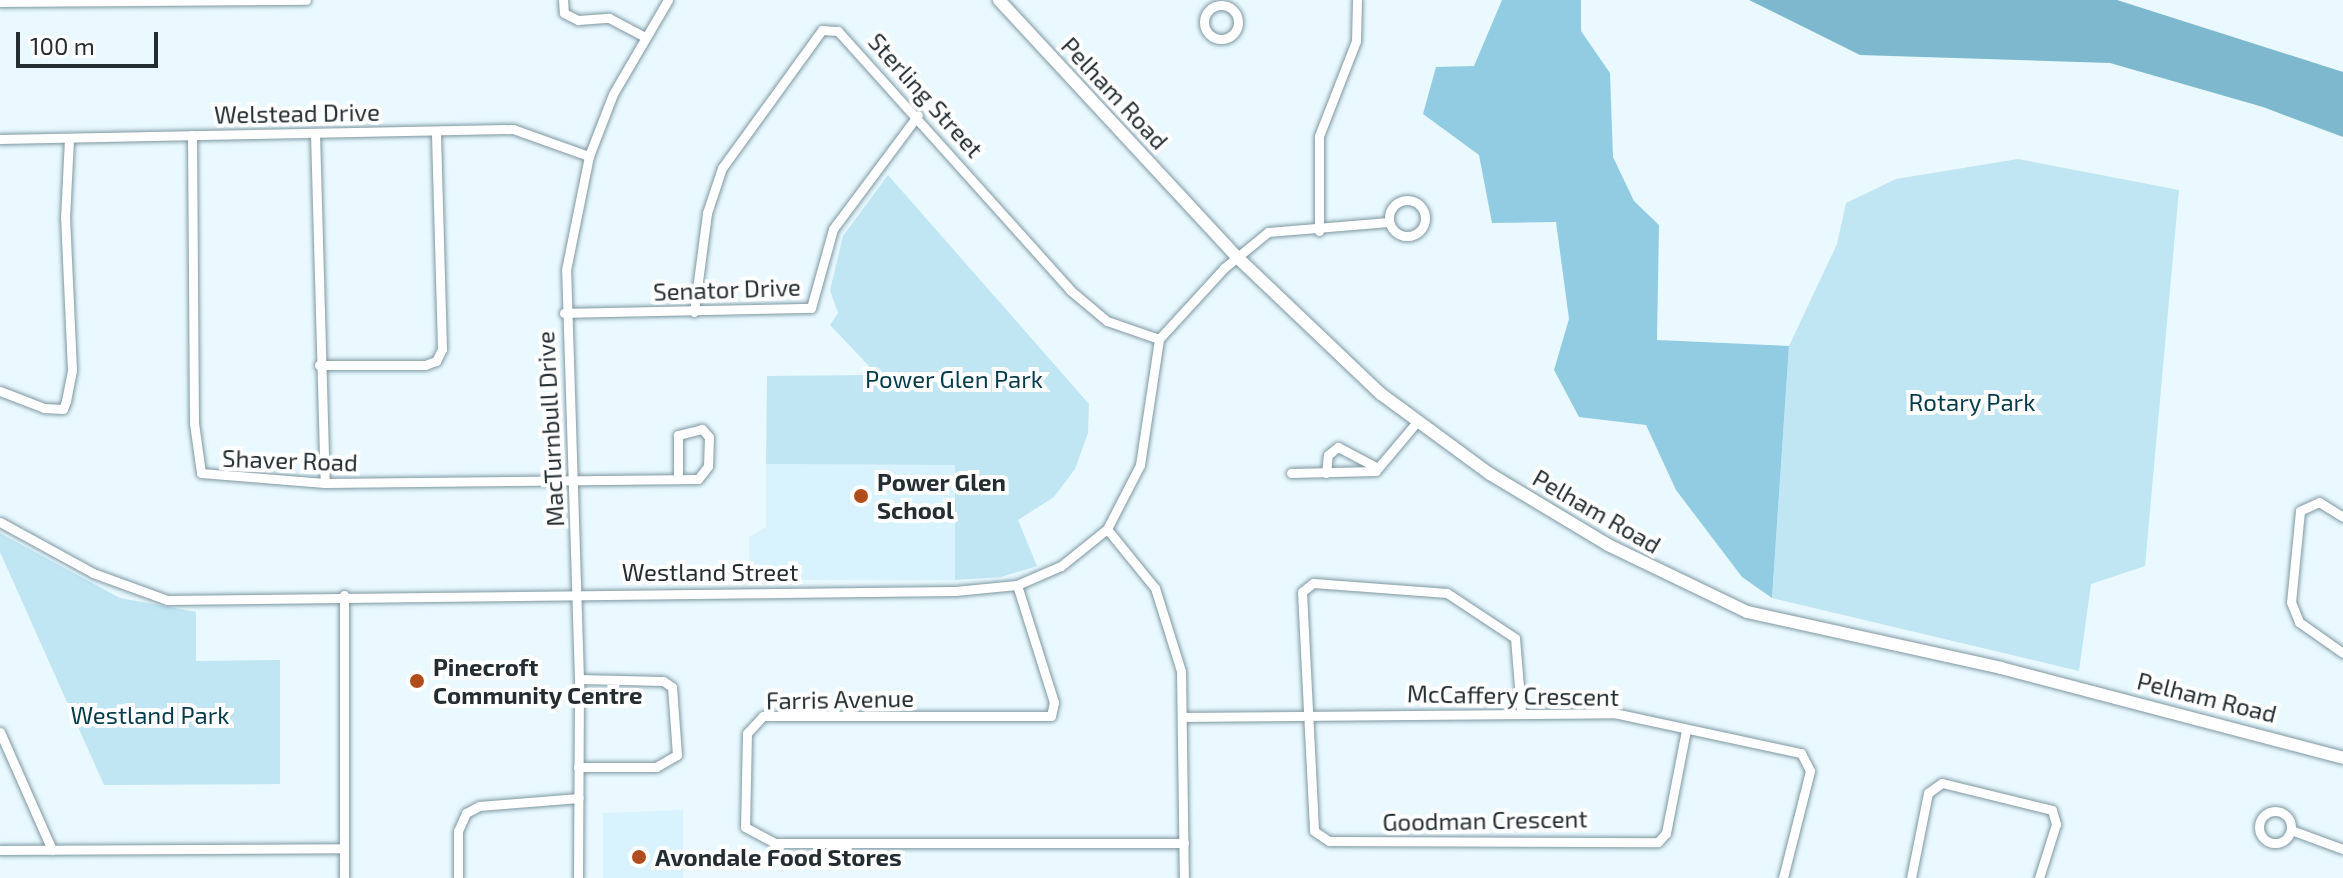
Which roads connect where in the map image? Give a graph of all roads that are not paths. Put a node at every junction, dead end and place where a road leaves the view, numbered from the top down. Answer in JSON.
{"nodes":[{"id":1,"x":306,"y":0,"type":"edge"},
{"id":2,"x":563,"y":0,"type":"edge"},
{"id":3,"x":668,"y":0,"type":"edge"},
{"id":4,"x":999,"y":0,"type":"edge"},
{"id":5,"x":1357,"y":0,"type":"edge"},
{"id":6,"x":0,"y":2,"type":"edge"},
{"id":7,"x":645,"y":37,"type":"junction"},
{"id":8,"x":918,"y":115,"type":"junction"},
{"id":9,"x":436,"y":131,"type":"junction"},
{"id":10,"x":315,"y":133,"type":"junction"},
{"id":11,"x":192,"y":135,"type":"junction"},
{"id":12,"x":69,"y":138,"type":"junction"},
{"id":13,"x":0,"y":139,"type":"edge"},
{"id":14,"x":589,"y":156,"type":"junction"},
{"id":15,"x":1389,"y":222,"type":"dead end"},
{"id":16,"x":1319,"y":231,"type":"junction"},
{"id":17,"x":1237,"y":257,"type":"junction"},
{"id":18,"x":694,"y":312,"type":"junction"},
{"id":19,"x":564,"y":313,"type":"junction"},
{"id":20,"x":1159,"y":339,"type":"junction"},
{"id":21,"x":319,"y":365,"type":"junction"},
{"id":22,"x":0,"y":391,"type":"edge"},
{"id":23,"x":1416,"y":423,"type":"junction"},
{"id":24,"x":1383,"y":465,"type":"junction"},
{"id":25,"x":1291,"y":473,"type":"dead end"},
{"id":26,"x":1326,"y":473,"type":"junction"},
{"id":27,"x":678,"y":479,"type":"junction"},
{"id":28,"x":574,"y":481,"type":"junction"},
{"id":29,"x":325,"y":483,"type":"junction"},
{"id":30,"x":2343,"y":517,"type":"edge"},
{"id":31,"x":0,"y":522,"type":"edge"},
{"id":32,"x":1107,"y":529,"type":"junction"},
{"id":33,"x":1017,"y":585,"type":"junction"},
{"id":34,"x":577,"y":592,"type":"junction"},
{"id":35,"x":344,"y":595,"type":"junction"},
{"id":36,"x":2343,"y":653,"type":"edge"},
{"id":37,"x":579,"y":679,"type":"junction"},
{"id":38,"x":1521,"y":711,"type":"junction"},
{"id":39,"x":1307,"y":716,"type":"junction"},
{"id":40,"x":1183,"y":717,"type":"junction"},
{"id":41,"x":1686,"y":730,"type":"junction"},
{"id":42,"x":0,"y":732,"type":"edge"},
{"id":43,"x":2343,"y":758,"type":"edge"},
{"id":44,"x":578,"y":767,"type":"junction"},
{"id":45,"x":579,"y":798,"type":"junction"},
{"id":46,"x":2291,"y":830,"type":"dead end"},
{"id":47,"x":1184,"y":843,"type":"junction"},
{"id":48,"x":344,"y":848,"type":"junction"},
{"id":49,"x":2343,"y":849,"type":"edge"},
{"id":50,"x":0,"y":850,"type":"edge"},
{"id":51,"x":52,"y":850,"type":"junction"},
{"id":52,"x":344,"y":878,"type":"edge"},
{"id":53,"x":458,"y":878,"type":"edge"},
{"id":54,"x":578,"y":878,"type":"edge"},
{"id":55,"x":1184,"y":878,"type":"edge"},
{"id":56,"x":1783,"y":878,"type":"edge"},
{"id":57,"x":1911,"y":878,"type":"edge"},
{"id":58,"x":2039,"y":878,"type":"edge"}],
"edges":[{"from":1,"to":6,"type":"street"},
{"from":2,"to":7,"type":"street"},
{"from":3,"to":7,"type":"street","name":"MacTurnbull Drive"},
{"from":4,"to":17,"type":"main road","name":"Pelham Road"},
{"from":5,"to":16,"type":"street"},
{"from":7,"to":14,"type":"street","name":"MacTurnbull Drive"},
{"from":8,"to":18,"type":"street","name":"Senator Drive"},
{"from":8,"to":18,"type":"street","name":"Sterling Street"},
{"from":8,"to":20,"type":"street","name":"Sterling Street"},
{"from":9,"to":10,"type":"street","name":"Welstead Drive"},
{"from":9,"to":14,"type":"street","name":"Welstead Drive"},
{"from":9,"to":21,"type":"street"},
{"from":10,"to":11,"type":"street","name":"Welstead Drive"},
{"from":10,"to":21,"type":"street"},
{"from":11,"to":12,"type":"street","name":"Welstead Drive"},
{"from":11,"to":29,"type":"street","name":"Shaver Road"},
{"from":12,"to":13,"type":"street","name":"Welstead Drive"},
{"from":12,"to":22,"type":"street"},
{"from":14,"to":19,"type":"street","name":"MacTurnbull Drive"},
{"from":15,"to":16,"type":"street"},
{"from":16,"to":17,"type":"street"},
{"from":17,"to":20,"type":"street"},
{"from":17,"to":23,"type":"main road","name":"Pelham Road"},
{"from":18,"to":19,"type":"street","name":"Senator Drive"},
{"from":19,"to":28,"type":"street","name":"MacTurnbull Drive"},
{"from":20,"to":32,"type":"street","name":"Westland Street"},
{"from":21,"to":29,"type":"street"},
{"from":23,"to":24,"type":"street"},
{"from":23,"to":43,"type":"main road","name":"Pelham Road"},
{"from":24,"to":26,"type":"street"},
{"from":24,"to":26,"type":"street"},
{"from":25,"to":26,"type":"street"},
{"from":27,"to":27,"type":"street"},
{"from":27,"to":28,"type":"street","name":"Shaver Road"},
{"from":28,"to":29,"type":"street","name":"Shaver Road"},
{"from":28,"to":34,"type":"street","name":"MacTurnbull Drive"},
{"from":30,"to":36,"type":"street"},
{"from":31,"to":35,"type":"street","name":"Westland Street"},
{"from":32,"to":33,"type":"street","name":"Westland Street"},
{"from":32,"to":40,"type":"street"},
{"from":33,"to":34,"type":"street","name":"Westland Street"},
{"from":33,"to":47,"type":"street","name":"Farris Avenue"},
{"from":34,"to":35,"type":"street","name":"Westland Street"},
{"from":34,"to":37,"type":"street","name":"MacTurnbull Drive"},
{"from":35,"to":48,"type":"street"},
{"from":37,"to":44,"type":"street","name":"MacTurnbull Drive"},
{"from":37,"to":44,"type":"street"},
{"from":38,"to":39,"type":"street","name":"McCaffery Crescent"},
{"from":38,"to":39,"type":"street"},
{"from":38,"to":41,"type":"street","name":"McCaffery Crescent"},
{"from":39,"to":40,"type":"street","name":"McCaffery Crescent"},
{"from":39,"to":41,"type":"street","name":"Goodman Crescent"},
{"from":40,"to":47,"type":"street"},
{"from":41,"to":56,"type":"street","name":"McCaffery Crescent"},
{"from":42,"to":51,"type":"street"},
{"from":44,"to":45,"type":"street","name":"MacTurnbull Drive"},
{"from":45,"to":53,"type":"street"},
{"from":45,"to":54,"type":"street","name":"MacTurnbull Drive"},
{"from":46,"to":49,"type":"street"},
{"from":47,"to":55,"type":"street"},
{"from":48,"to":51,"type":"street"},
{"from":48,"to":52,"type":"street"},
{"from":50,"to":51,"type":"street"},
{"from":57,"to":58,"type":"street"}]}
